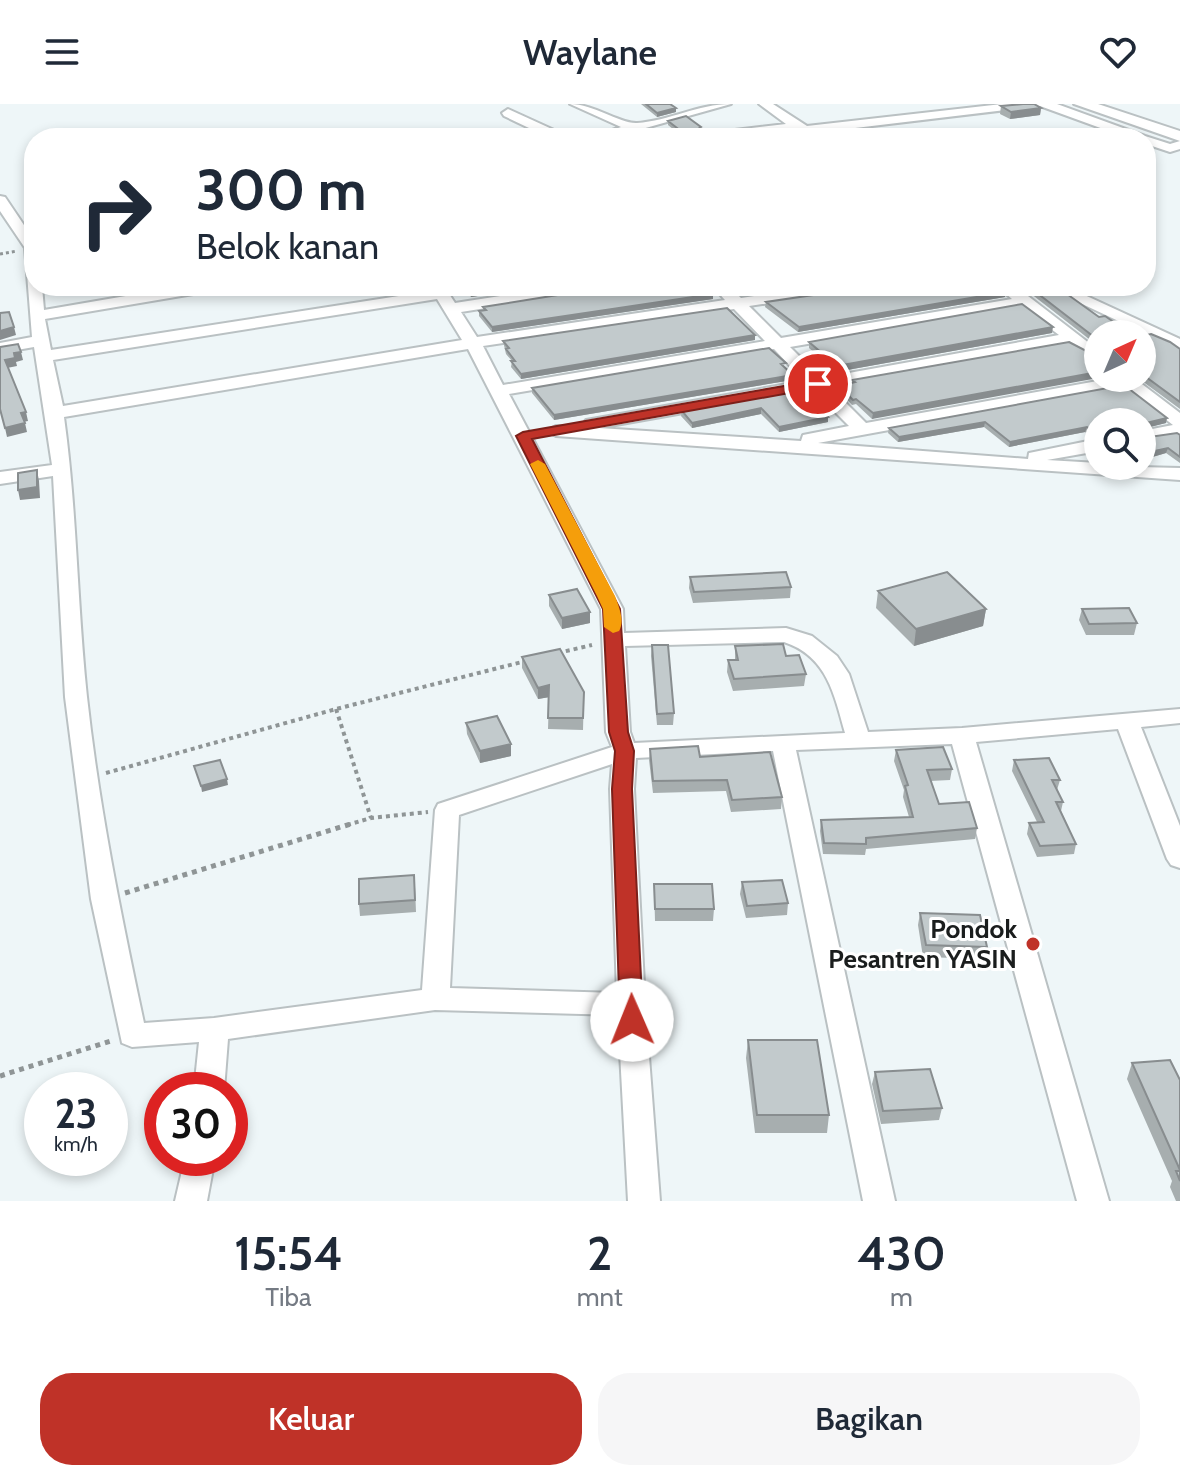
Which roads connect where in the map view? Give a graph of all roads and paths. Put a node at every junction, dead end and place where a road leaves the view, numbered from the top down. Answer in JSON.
{"nodes":[{"id":1,"x":576,"y":104,"type":"edge"},
{"id":2,"x":674,"y":104,"type":"edge"},
{"id":3,"x":725,"y":104,"type":"edge"},
{"id":4,"x":744,"y":104,"type":"edge"},
{"id":5,"x":765,"y":104,"type":"edge"},
{"id":6,"x":1035,"y":104,"type":"edge"},
{"id":7,"x":1045,"y":104,"type":"edge"},
{"id":8,"x":1082,"y":104,"type":"edge"},
{"id":9,"x":694,"y":112,"type":"junction"},
{"id":10,"x":508,"y":113,"type":"dead end"},
{"id":11,"x":539,"y":128,"type":"edge"},
{"id":12,"x":633,"y":128,"type":"joint"},
{"id":13,"x":654,"y":128,"type":"edge"},
{"id":14,"x":801,"y":128,"type":"edge"},
{"id":15,"x":831,"y":128,"type":"edge"},
{"id":16,"x":1112,"y":128,"type":"edge"},
{"id":17,"x":1140,"y":128,"type":"edge"},
{"id":18,"x":1156,"y":134,"type":"edge"},
{"id":19,"x":1156,"y":141,"type":"edge"},
{"id":20,"x":1177,"y":143,"type":"edge"},
{"id":21,"x":1156,"y":152,"type":"edge"},
{"id":22,"x":0,"y":200,"type":"edge"},
{"id":23,"x":24,"y":230,"type":"edge"},
{"id":24,"x":35,"y":296,"type":"edge"},
{"id":25,"x":153,"y":296,"type":"edge"},
{"id":26,"x":442,"y":296,"type":"edge"},
{"id":27,"x":729,"y":296,"type":"edge"},
{"id":28,"x":792,"y":296,"type":"edge"},
{"id":29,"x":1018,"y":296,"type":"edge"},
{"id":30,"x":1074,"y":296,"type":"edge"},
{"id":31,"x":1025,"y":302,"type":"junction"},
{"id":32,"x":738,"y":305,"type":"junction"},
{"id":33,"x":36,"y":316,"type":"junction"},
{"id":34,"x":1072,"y":338,"type":"junction"},
{"id":35,"x":778,"y":344,"type":"junction"},
{"id":36,"x":474,"y":345,"type":"junction"},
{"id":37,"x":1180,"y":345,"type":"edge"},
{"id":38,"x":1084,"y":347,"type":"edge"},
{"id":39,"x":0,"y":348,"type":"edge"},
{"id":40,"x":44,"y":348,"type":"junction"},
{"id":41,"x":818,"y":384,"type":"junction"},
{"id":42,"x":1084,"y":387,"type":"edge"},
{"id":43,"x":498,"y":391,"type":"junction"},
{"id":44,"x":1142,"y":392,"type":"edge"},
{"id":45,"x":55,"y":413,"type":"junction"},
{"id":46,"x":1180,"y":422,"type":"edge"},
{"id":47,"x":1180,"y":429,"type":"edge"},
{"id":48,"x":556,"y":431,"type":"junction"},
{"id":49,"x":864,"y":431,"type":"junction"},
{"id":50,"x":1156,"y":433,"type":"edge"},
{"id":51,"x":523,"y":436,"type":"junction"},
{"id":52,"x":775,"y":444,"type":"junction"},
{"id":53,"x":1084,"y":448,"type":"edge"},
{"id":54,"x":1004,"y":463,"type":"junction"},
{"id":55,"x":62,"y":469,"type":"junction"},
{"id":56,"x":1180,"y":474,"type":"edge"},
{"id":57,"x":0,"y":478,"type":"edge"},
{"id":58,"x":613,"y":640,"type":"junction"},
{"id":59,"x":551,"y":655,"type":"edge"},
{"id":60,"x":536,"y":659,"type":"edge"},
{"id":61,"x":336,"y":709,"type":"junction"},
{"id":62,"x":1180,"y":716,"type":"edge"},
{"id":63,"x":1127,"y":721,"type":"junction"},
{"id":64,"x":962,"y":736,"type":"junction"},
{"id":65,"x":859,"y":740,"type":"junction"},
{"id":66,"x":783,"y":743,"type":"junction"},
{"id":67,"x":625,"y":751,"type":"junction"},
{"id":68,"x":88,"y":778,"type":"junction"},
{"id":69,"x":447,"y":810,"type":"junction"},
{"id":70,"x":371,"y":818,"type":"junction"},
{"id":71,"x":1180,"y":859,"type":"edge"},
{"id":72,"x":104,"y":899,"type":"junction"},
{"id":73,"x":435,"y":999,"type":"junction"},
{"id":74,"x":631,"y":1004,"type":"junction"},
{"id":75,"x":214,"y":1029,"type":"junction"},
{"id":76,"x":132,"y":1035,"type":"junction"},
{"id":77,"x":210,"y":1072,"type":"edge"},
{"id":78,"x":0,"y":1076,"type":"edge"},
{"id":79,"x":196,"y":1176,"type":"edge"},
{"id":80,"x":191,"y":1201,"type":"edge"},
{"id":81,"x":644,"y":1201,"type":"edge"},
{"id":82,"x":879,"y":1201,"type":"edge"},
{"id":83,"x":1093,"y":1201,"type":"edge"}],
"edges":[{"from":1,"to":12,"type":"street"},
{"from":2,"to":9,"type":"street"},
{"from":3,"to":9,"type":"street"},
{"from":4,"to":13,"type":"street"},
{"from":5,"to":14,"type":"street"},
{"from":6,"to":15,"type":"street"},
{"from":7,"to":16,"type":"street"},
{"from":8,"to":17,"type":"main road"},
{"from":9,"to":12,"type":"street"},
{"from":10,"to":11,"type":"street"},
{"from":18,"to":20,"type":"main road"},
{"from":19,"to":20,"type":"street"},
{"from":20,"to":21,"type":"street"},
{"from":22,"to":23,"type":"street"},
{"from":24,"to":33,"type":"street"},
{"from":25,"to":33,"type":"street"},
{"from":26,"to":36,"type":"street"},
{"from":26,"to":40,"type":"street"},
{"from":27,"to":32,"type":"street"},
{"from":28,"to":32,"type":"street"},
{"from":29,"to":31,"type":"street"},
{"from":30,"to":37,"type":"street"},
{"from":31,"to":34,"type":"street"},
{"from":31,"to":35,"type":"street"},
{"from":32,"to":35,"type":"street"},
{"from":32,"to":36,"type":"street"},
{"from":33,"to":40,"type":"street"},
{"from":34,"to":38,"type":"street"},
{"from":34,"to":41,"type":"street"},
{"from":35,"to":41,"type":"street"},
{"from":35,"to":43,"type":"street"},
{"from":36,"to":43,"type":"street"},
{"from":36,"to":45,"type":"street"},
{"from":39,"to":40,"type":"street"},
{"from":40,"to":45,"type":"street"},
{"from":41,"to":48,"type":"street"},
{"from":41,"to":49,"type":"street"},
{"from":42,"to":49,"type":"street"},
{"from":43,"to":51,"type":"street"},
{"from":44,"to":46,"type":"street"},
{"from":45,"to":55,"type":"street"},
{"from":47,"to":50,"type":"street"},
{"from":48,"to":51,"type":"street"},
{"from":48,"to":52,"type":"street"},
{"from":49,"to":52,"type":"street"},
{"from":51,"to":58,"type":"street"},
{"from":52,"to":54,"type":"street"},
{"from":53,"to":54,"type":"street"},
{"from":54,"to":56,"type":"street"},
{"from":55,"to":57,"type":"street"},
{"from":55,"to":68,"type":"street"},
{"from":58,"to":59,"type":"path"},
{"from":58,"to":65,"type":"street"},
{"from":58,"to":67,"type":"street"},
{"from":60,"to":61,"type":"path"},
{"from":61,"to":68,"type":"path"},
{"from":61,"to":70,"type":"path"},
{"from":62,"to":63,"type":"street"},
{"from":63,"to":64,"type":"street"},
{"from":63,"to":71,"type":"street"},
{"from":64,"to":65,"type":"street"},
{"from":64,"to":83,"type":"street"},
{"from":65,"to":66,"type":"street"},
{"from":66,"to":67,"type":"street"},
{"from":66,"to":82,"type":"street"},
{"from":67,"to":69,"type":"street"},
{"from":67,"to":74,"type":"street"},
{"from":68,"to":72,"type":"street"},
{"from":69,"to":70,"type":"path"},
{"from":69,"to":73,"type":"street"},
{"from":70,"to":72,"type":"path"},
{"from":72,"to":76,"type":"street"},
{"from":73,"to":74,"type":"street"},
{"from":73,"to":75,"type":"street"},
{"from":74,"to":81,"type":"street"},
{"from":75,"to":76,"type":"street"},
{"from":75,"to":77,"type":"street"},
{"from":76,"to":78,"type":"path"},
{"from":79,"to":80,"type":"street"}]}
